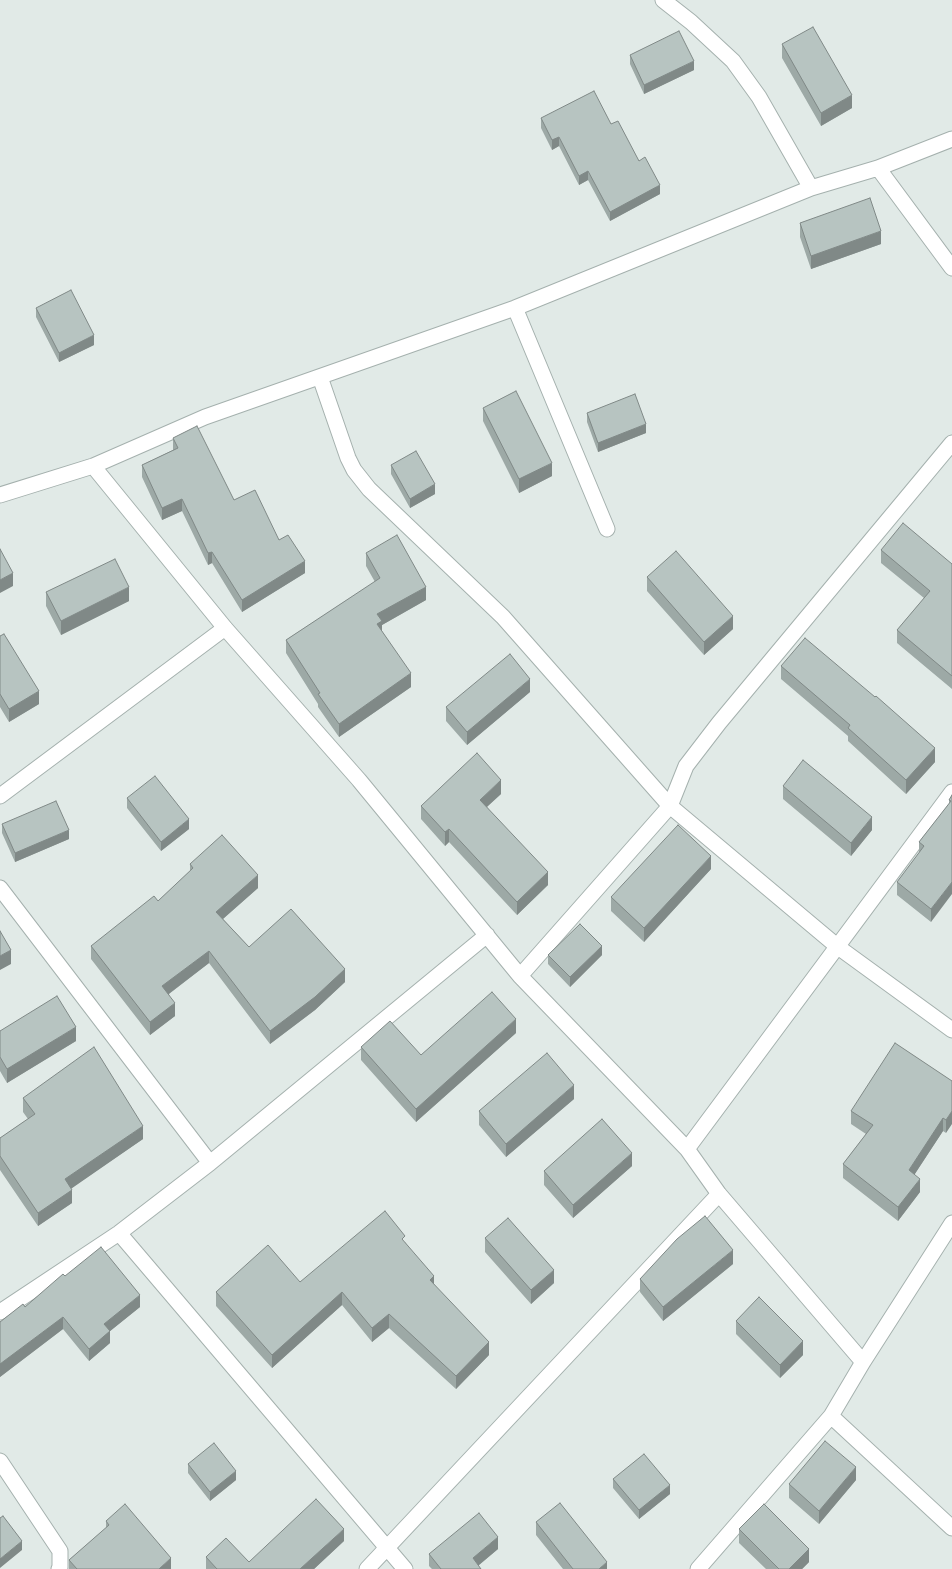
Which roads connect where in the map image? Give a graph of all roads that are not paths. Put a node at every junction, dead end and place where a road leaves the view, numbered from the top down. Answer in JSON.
{"nodes":[{"id":1,"x":663,"y":0,"type":"edge"},
{"id":2,"x":952,"y":139,"type":"edge"},
{"id":3,"x":878,"y":168,"type":"junction"},
{"id":4,"x":810,"y":188,"type":"junction"},
{"id":5,"x":952,"y":268,"type":"edge"},
{"id":6,"x":515,"y":308,"type":"junction"},
{"id":7,"x":320,"y":377,"type":"junction"},
{"id":8,"x":952,"y":443,"type":"edge"},
{"id":9,"x":93,"y":466,"type":"junction"},
{"id":10,"x":0,"y":495,"type":"edge"},
{"id":11,"x":607,"y":529,"type":"dead end"},
{"id":12,"x":225,"y":628,"type":"junction"},
{"id":13,"x":952,"y":792,"type":"edge"},
{"id":14,"x":0,"y":796,"type":"edge"},
{"id":15,"x":670,"y":806,"type":"junction"},
{"id":16,"x":0,"y":888,"type":"edge"},
{"id":17,"x":487,"y":936,"type":"junction"},
{"id":18,"x":838,"y":947,"type":"junction"},
{"id":19,"x":520,"y":976,"type":"junction"},
{"id":20,"x":952,"y":1030,"type":"edge"},
{"id":21,"x":687,"y":1149,"type":"junction"},
{"id":22,"x":210,"y":1163,"type":"junction"},
{"id":23,"x":719,"y":1194,"type":"junction"},
{"id":24,"x":952,"y":1223,"type":"edge"},
{"id":25,"x":119,"y":1233,"type":"junction"},
{"id":26,"x":0,"y":1312,"type":"edge"},
{"id":27,"x":863,"y":1362,"type":"junction"},
{"id":28,"x":831,"y":1416,"type":"junction"},
{"id":29,"x":0,"y":1461,"type":"edge"},
{"id":30,"x":952,"y":1528,"type":"edge"},
{"id":31,"x":387,"y":1547,"type":"junction"},
{"id":32,"x":59,"y":1569,"type":"edge"},
{"id":33,"x":367,"y":1569,"type":"edge"},
{"id":34,"x":405,"y":1569,"type":"edge"},
{"id":35,"x":698,"y":1569,"type":"edge"}],
"edges":[{"from":1,"to":4,"type":"street"},
{"from":2,"to":3,"type":"street"},
{"from":3,"to":4,"type":"street"},
{"from":3,"to":5,"type":"street"},
{"from":4,"to":6,"type":"street"},
{"from":6,"to":7,"type":"street"},
{"from":6,"to":11,"type":"street"},
{"from":7,"to":9,"type":"street"},
{"from":7,"to":15,"type":"street"},
{"from":8,"to":15,"type":"street"},
{"from":9,"to":10,"type":"street"},
{"from":9,"to":12,"type":"street"},
{"from":12,"to":14,"type":"street"},
{"from":12,"to":17,"type":"street"},
{"from":13,"to":18,"type":"street"},
{"from":15,"to":18,"type":"street"},
{"from":15,"to":19,"type":"street"},
{"from":16,"to":22,"type":"street"},
{"from":17,"to":19,"type":"street"},
{"from":17,"to":22,"type":"street"},
{"from":18,"to":20,"type":"street"},
{"from":18,"to":21,"type":"street"},
{"from":19,"to":21,"type":"street"},
{"from":21,"to":23,"type":"street"},
{"from":22,"to":25,"type":"street"},
{"from":23,"to":27,"type":"street"},
{"from":23,"to":31,"type":"street"},
{"from":24,"to":27,"type":"street"},
{"from":25,"to":26,"type":"street"},
{"from":25,"to":31,"type":"street"},
{"from":27,"to":28,"type":"street"},
{"from":28,"to":30,"type":"street"},
{"from":28,"to":35,"type":"street"},
{"from":29,"to":32,"type":"street"},
{"from":31,"to":33,"type":"street"},
{"from":31,"to":34,"type":"street"}]}
